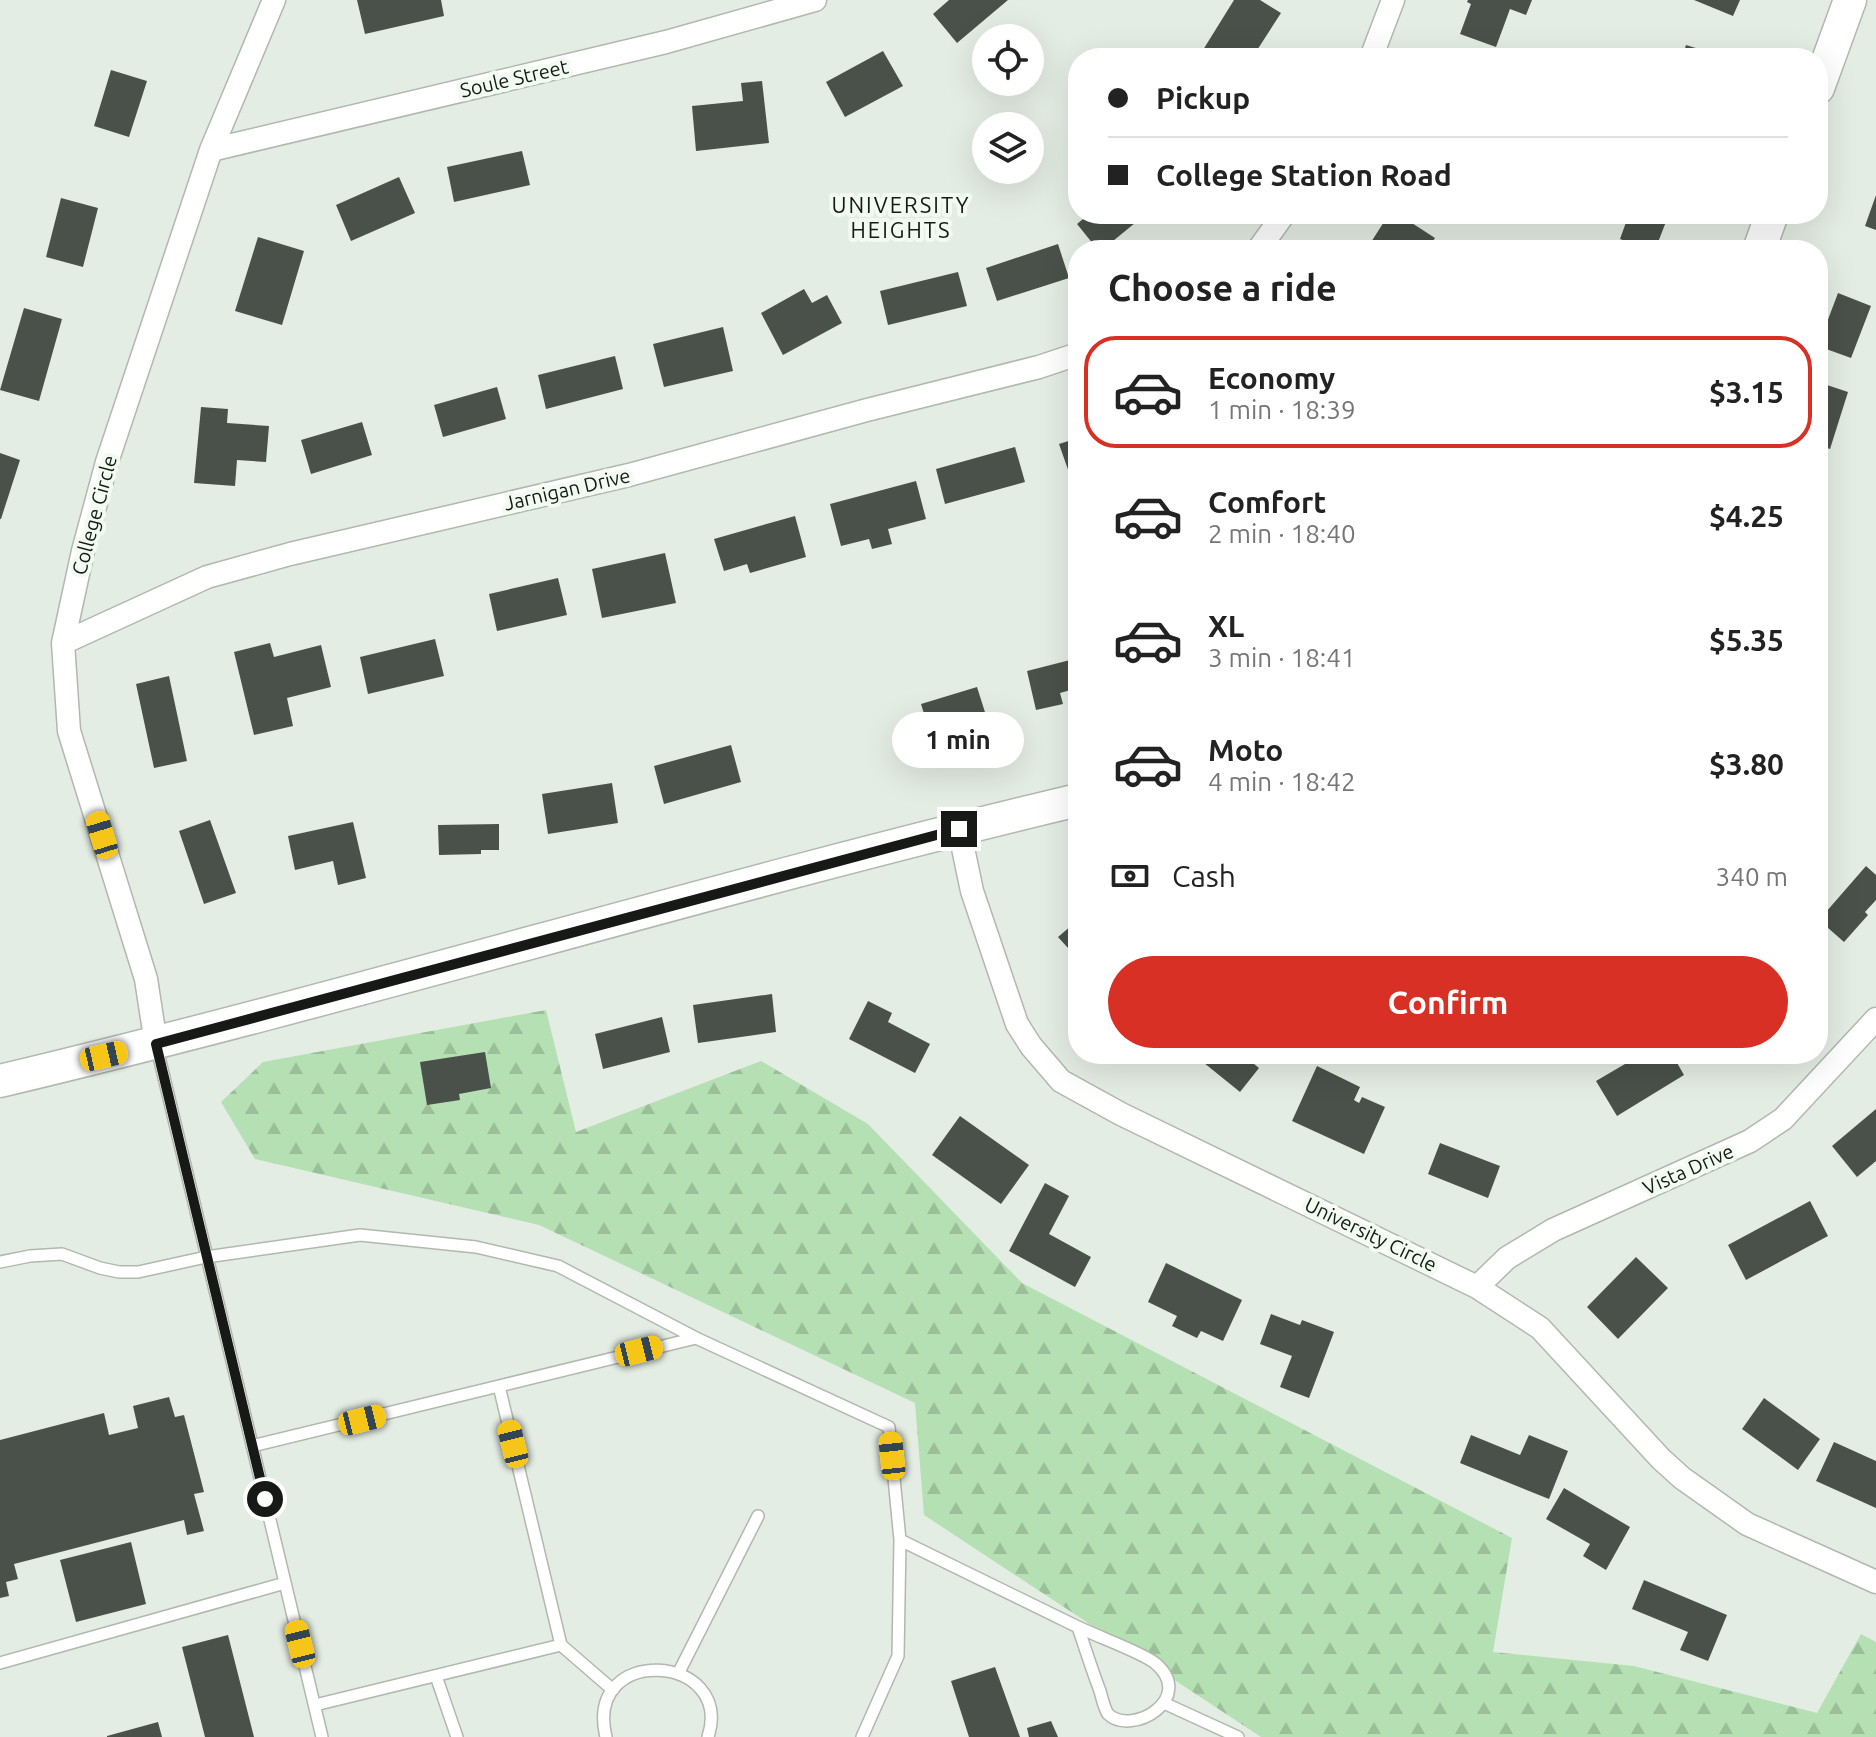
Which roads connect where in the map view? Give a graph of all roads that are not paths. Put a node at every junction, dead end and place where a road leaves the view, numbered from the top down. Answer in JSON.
{"nodes":[{"id":1,"x":274,"y":0,"type":"edge"},
{"id":2,"x":815,"y":0,"type":"edge"},
{"id":3,"x":1393,"y":0,"type":"edge"},
{"id":4,"x":1850,"y":0,"type":"edge"},
{"id":5,"x":1375,"y":48,"type":"edge"},
{"id":6,"x":1828,"y":60,"type":"edge"},
{"id":7,"x":211,"y":150,"type":"junction"},
{"id":8,"x":1068,"y":357,"type":"edge"},
{"id":9,"x":63,"y":643,"type":"junction"},
{"id":10,"x":1068,"y":802,"type":"edge"},
{"id":11,"x":959,"y":829,"type":"junction"},
{"id":12,"x":1876,"y":1019,"type":"edge"},
{"id":13,"x":156,"y":1044,"type":"junction"},
{"id":14,"x":0,"y":1081,"type":"edge"},
{"id":15,"x":206,"y":1257,"type":"junction"},
{"id":16,"x":0,"y":1262,"type":"edge"},
{"id":17,"x":1477,"y":1287,"type":"junction"},
{"id":18,"x":696,"y":1338,"type":"junction"},
{"id":19,"x":499,"y":1386,"type":"junction"},
{"id":20,"x":252,"y":1446,"type":"junction"},
{"id":21,"x":758,"y":1516,"type":"dead end"},
{"id":22,"x":900,"y":1540,"type":"junction"},
{"id":23,"x":1876,"y":1582,"type":"edge"},
{"id":24,"x":285,"y":1583,"type":"junction"},
{"id":25,"x":1078,"y":1627,"type":"junction"},
{"id":26,"x":561,"y":1645,"type":"junction"},
{"id":27,"x":0,"y":1663,"type":"edge"},
{"id":28,"x":679,"y":1672,"type":"junction"},
{"id":29,"x":436,"y":1676,"type":"junction"},
{"id":30,"x":613,"y":1690,"type":"junction"},
{"id":31,"x":1166,"y":1704,"type":"junction"},
{"id":32,"x":315,"y":1705,"type":"junction"},
{"id":33,"x":322,"y":1737,"type":"edge"},
{"id":34,"x":457,"y":1737,"type":"edge"},
{"id":35,"x":606,"y":1737,"type":"edge"},
{"id":36,"x":708,"y":1737,"type":"edge"},
{"id":37,"x":862,"y":1737,"type":"edge"},
{"id":38,"x":1238,"y":1737,"type":"edge"}],
"edges":[{"from":1,"to":7,"type":"street","name":"College Circle"},
{"from":2,"to":7,"type":"street","name":"Soule Street"},
{"from":3,"to":5,"type":"street"},
{"from":4,"to":6,"type":"main road"},
{"from":7,"to":9,"type":"street","name":"College Circle"},
{"from":8,"to":9,"type":"street","name":"Jarnigan Drive"},
{"from":9,"to":13,"type":"street","name":"College Circle"},
{"from":10,"to":11,"type":"main road"},
{"from":11,"to":13,"type":"main road"},
{"from":11,"to":17,"type":"street","name":"University Circle"},
{"from":12,"to":17,"type":"street","name":"Vista Drive"},
{"from":13,"to":14,"type":"main road"},
{"from":13,"to":15,"type":"lane"},
{"from":15,"to":16,"type":"lane"},
{"from":15,"to":18,"type":"lane"},
{"from":15,"to":20,"type":"lane"},
{"from":17,"to":23,"type":"street","name":"University Circle"},
{"from":18,"to":19,"type":"lane"},
{"from":18,"to":22,"type":"lane"},
{"from":19,"to":20,"type":"lane"},
{"from":19,"to":26,"type":"lane"},
{"from":20,"to":24,"type":"lane"},
{"from":21,"to":28,"type":"lane"},
{"from":22,"to":25,"type":"lane"},
{"from":22,"to":37,"type":"lane"},
{"from":24,"to":27,"type":"lane"},
{"from":24,"to":32,"type":"lane"},
{"from":25,"to":31,"type":"lane"},
{"from":25,"to":31,"type":"lane"},
{"from":26,"to":29,"type":"lane"},
{"from":26,"to":30,"type":"lane"},
{"from":28,"to":30,"type":"lane"},
{"from":28,"to":36,"type":"lane"},
{"from":29,"to":32,"type":"lane"},
{"from":29,"to":34,"type":"lane"},
{"from":30,"to":35,"type":"lane"},
{"from":31,"to":38,"type":"lane"},
{"from":32,"to":33,"type":"lane"}]}
